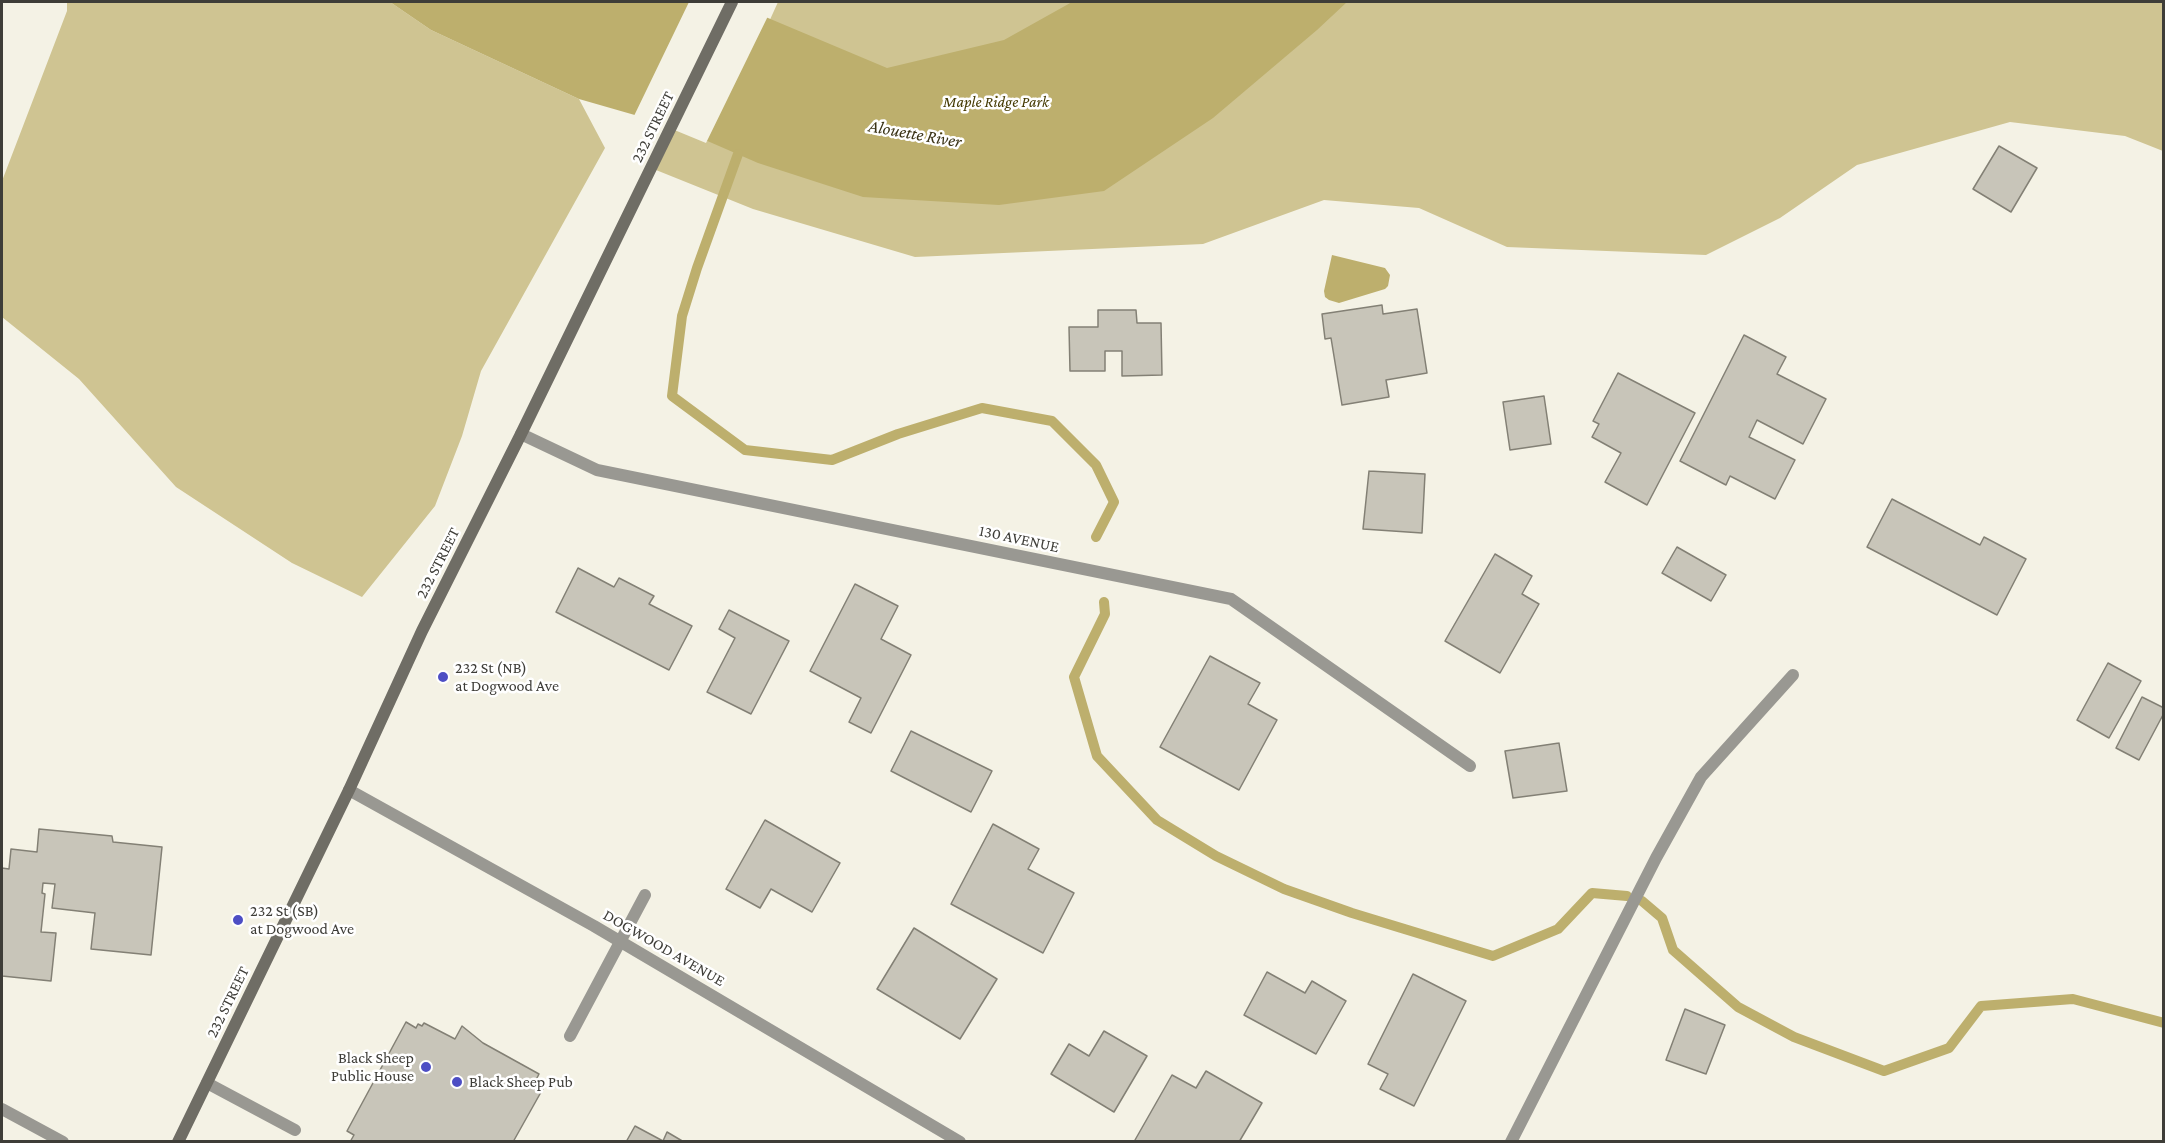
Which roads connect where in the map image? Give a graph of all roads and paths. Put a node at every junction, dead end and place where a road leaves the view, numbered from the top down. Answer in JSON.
{"nodes":[{"id":1,"x":732,"y":2,"type":"edge"},
{"id":2,"x":521,"y":434,"type":"junction"},
{"id":3,"x":1793,"y":675,"type":"dead end"},
{"id":4,"x":1470,"y":766,"type":"dead end"},
{"id":5,"x":349,"y":790,"type":"junction"},
{"id":6,"x":645,"y":895,"type":"dead end"},
{"id":7,"x":620,"y":941,"type":"junction"},
{"id":8,"x":570,"y":1036,"type":"dead end"},
{"id":9,"x":207,"y":1083,"type":"junction"},
{"id":10,"x":2,"y":1108,"type":"edge"},
{"id":11,"x":295,"y":1130,"type":"dead end"},
{"id":12,"x":63,"y":1142,"type":"edge"},
{"id":13,"x":178,"y":1142,"type":"edge"},
{"id":14,"x":960,"y":1142,"type":"edge"},
{"id":15,"x":1511,"y":1142,"type":"edge"}],
"edges":[{"from":1,"to":2,"type":"main road","name":"232 STREET"},
{"from":2,"to":4,"type":"street","name":"130 AVENUE"},
{"from":2,"to":5,"type":"main road","name":"232 STREET"},
{"from":3,"to":15,"type":"street"},
{"from":5,"to":7,"type":"street","name":"DOGWOOD AVENUE"},
{"from":5,"to":9,"type":"main road","name":"232 STREET"},
{"from":6,"to":7,"type":"street"},
{"from":7,"to":8,"type":"street"},
{"from":7,"to":14,"type":"street","name":"DOGWOOD AVENUE"},
{"from":9,"to":11,"type":"street"},
{"from":9,"to":13,"type":"main road","name":"232 STREET"},
{"from":10,"to":12,"type":"street"}]}
